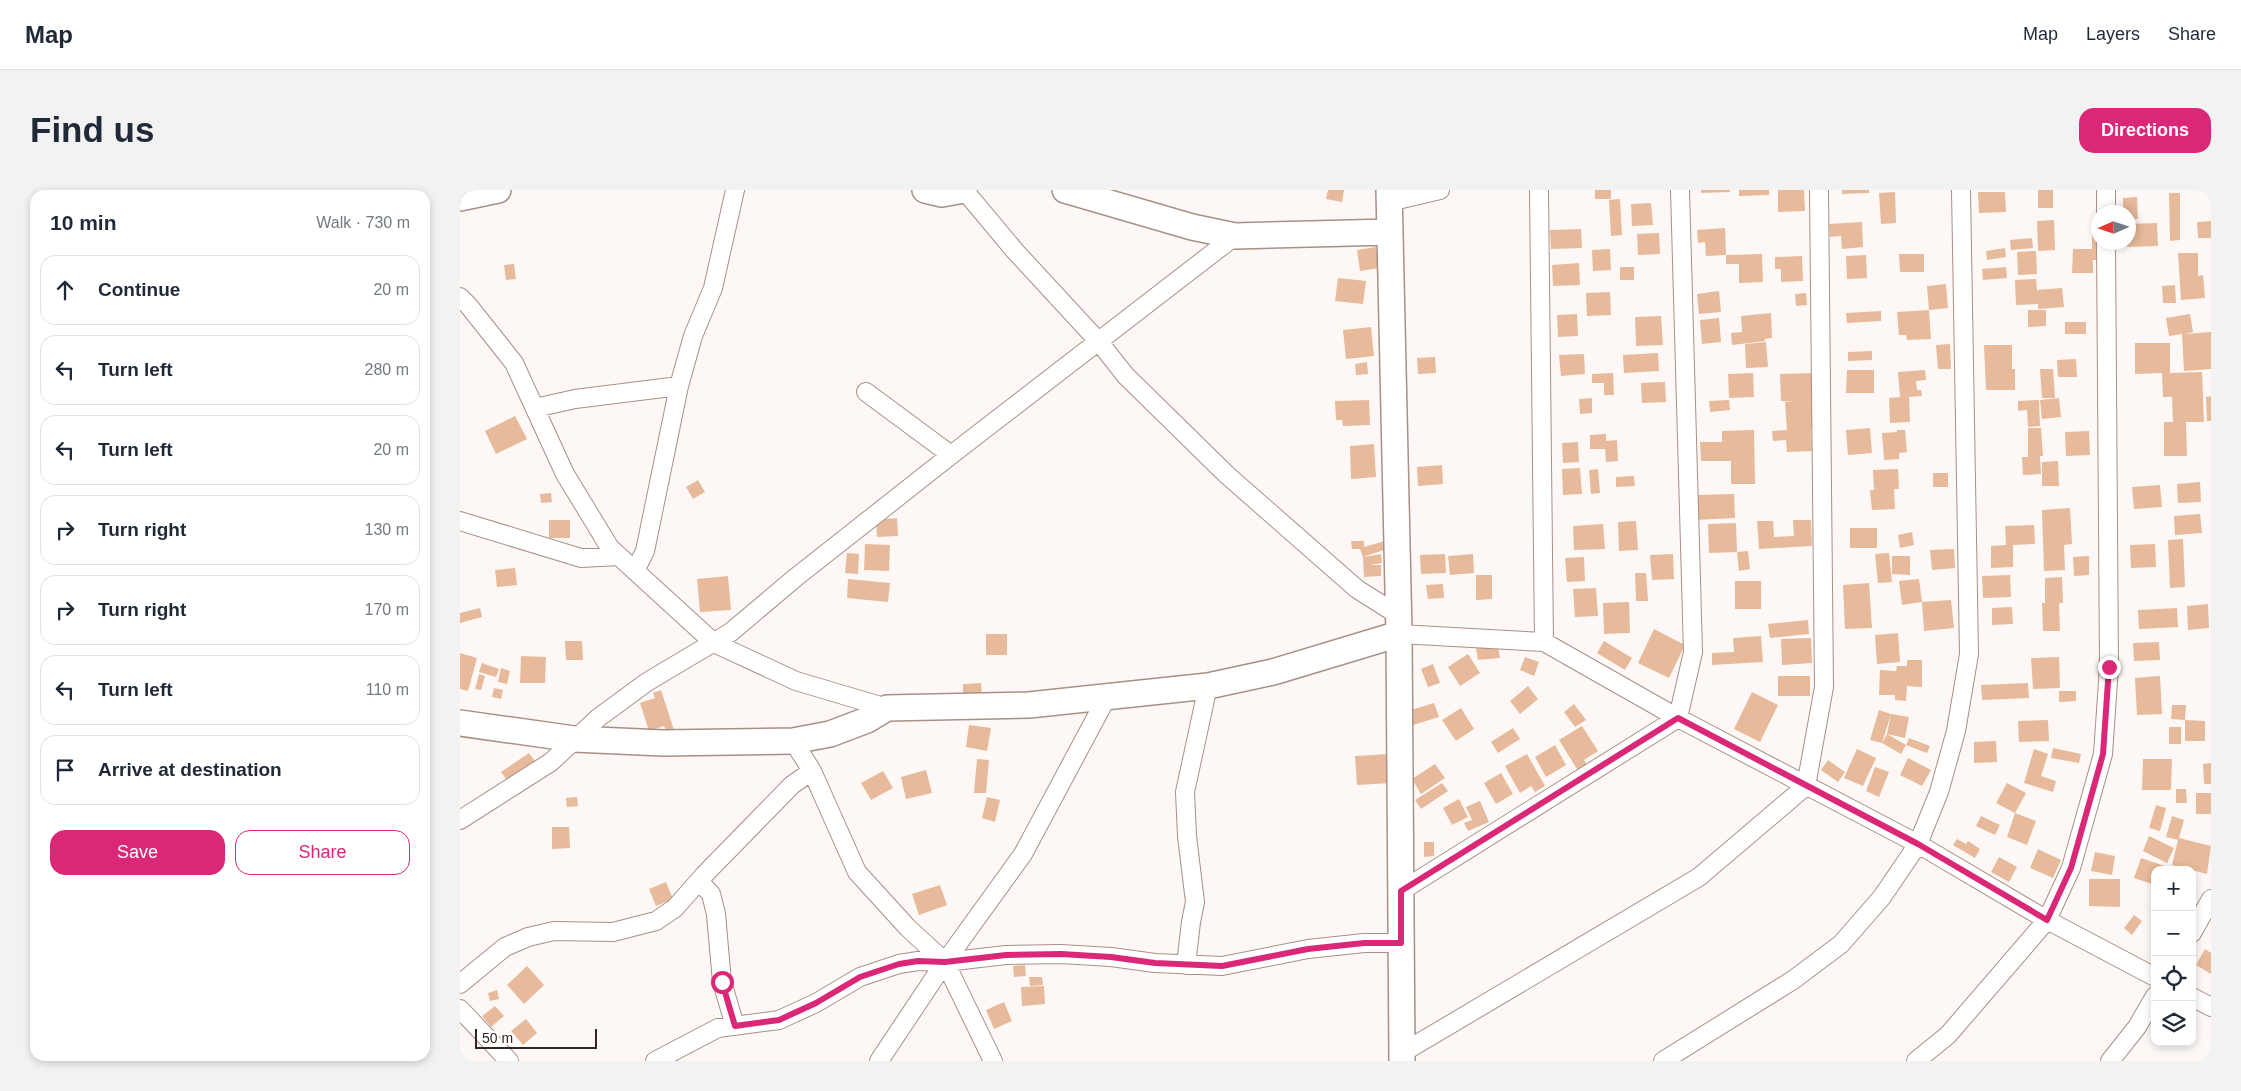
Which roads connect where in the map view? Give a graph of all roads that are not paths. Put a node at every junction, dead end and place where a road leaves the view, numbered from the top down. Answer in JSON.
{"nodes":[{"id":1,"x":498,"y":190,"type":"edge"},
{"id":2,"x":735,"y":190,"type":"edge"},
{"id":3,"x":925,"y":190,"type":"edge"},
{"id":4,"x":964,"y":190,"type":"edge"},
{"id":5,"x":1065,"y":190,"type":"edge"},
{"id":6,"x":1440,"y":190,"type":"edge"},
{"id":7,"x":1540,"y":190,"type":"edge"},
{"id":8,"x":1680,"y":190,"type":"edge"},
{"id":9,"x":1819,"y":190,"type":"edge"},
{"id":10,"x":1961,"y":190,"type":"edge"},
{"id":11,"x":2106,"y":190,"type":"edge"},
{"id":12,"x":1389,"y":196,"type":"edge"},
{"id":13,"x":460,"y":198,"type":"edge"},
{"id":14,"x":2106,"y":205,"type":"edge"},
{"id":15,"x":1390,"y":232,"type":"junction"},
{"id":16,"x":1234,"y":236,"type":"junction"},
{"id":17,"x":2106,"y":250,"type":"edge"},
{"id":18,"x":460,"y":298,"type":"edge"},
{"id":19,"x":1099,"y":342,"type":"junction"},
{"id":20,"x":679,"y":386,"type":"junction"},
{"id":21,"x":866,"y":392,"type":"dead end"},
{"id":22,"x":535,"y":408,"type":"junction"},
{"id":23,"x":951,"y":454,"type":"junction"},
{"id":24,"x":460,"y":522,"type":"edge"},
{"id":25,"x":619,"y":556,"type":"junction"},
{"id":26,"x":635,"y":571,"type":"junction"},
{"id":27,"x":1398,"y":624,"type":"junction"},
{"id":28,"x":1544,"y":642,"type":"junction"},
{"id":29,"x":714,"y":643,"type":"junction"},
{"id":30,"x":1208,"y":686,"type":"junction"},
{"id":31,"x":1107,"y":697,"type":"junction"},
{"id":32,"x":887,"y":708,"type":"junction"},
{"id":33,"x":1678,"y":718,"type":"junction"},
{"id":34,"x":460,"y":723,"type":"edge"},
{"id":35,"x":574,"y":739,"type":"junction"},
{"id":36,"x":793,"y":741,"type":"junction"},
{"id":37,"x":812,"y":771,"type":"junction"},
{"id":38,"x":1806,"y":786,"type":"junction"},
{"id":39,"x":460,"y":820,"type":"edge"},
{"id":40,"x":1918,"y":844,"type":"junction"},
{"id":41,"x":699,"y":881,"type":"junction"},
{"id":42,"x":1401,"y":891,"type":"junction"},
{"id":43,"x":2211,"y":899,"type":"edge"},
{"id":44,"x":2047,"y":920,"type":"junction"},
{"id":45,"x":2196,"y":926,"type":"edge"},
{"id":46,"x":1401,"y":943,"type":"junction"},
{"id":47,"x":945,"y":962,"type":"junction"},
{"id":48,"x":1186,"y":965,"type":"junction"},
{"id":49,"x":2151,"y":975,"type":"edge"},
{"id":50,"x":460,"y":984,"type":"edge"},
{"id":51,"x":2196,"y":999,"type":"edge"},
{"id":52,"x":2152,"y":1001,"type":"edge"},
{"id":53,"x":2211,"y":1007,"type":"edge"},
{"id":54,"x":460,"y":1009,"type":"edge"},
{"id":55,"x":735,"y":1026,"type":"junction"},
{"id":56,"x":675,"y":1056,"type":"edge"},
{"id":57,"x":1402,"y":1057,"type":"edge"},
{"id":58,"x":509,"y":1061,"type":"edge"},
{"id":59,"x":655,"y":1061,"type":"edge"},
{"id":60,"x":880,"y":1061,"type":"edge"},
{"id":61,"x":993,"y":1061,"type":"edge"},
{"id":62,"x":1663,"y":1061,"type":"edge"},
{"id":63,"x":1916,"y":1061,"type":"edge"},
{"id":64,"x":2110,"y":1061,"type":"edge"}],
"edges":[{"from":1,"to":13,"type":"street"},
{"from":2,"to":20,"type":"street"},
{"from":3,"to":4,"type":"street"},
{"from":4,"to":19,"type":"street"},
{"from":5,"to":16,"type":"street"},
{"from":6,"to":12,"type":"street"},
{"from":7,"to":28,"type":"street"},
{"from":8,"to":33,"type":"street"},
{"from":9,"to":38,"type":"street"},
{"from":10,"to":40,"type":"street"},
{"from":11,"to":14,"type":"street"},
{"from":12,"to":15,"type":"street"},
{"from":15,"to":16,"type":"street"},
{"from":15,"to":27,"type":"street"},
{"from":16,"to":19,"type":"street"},
{"from":17,"to":44,"type":"street"},
{"from":18,"to":22,"type":"street"},
{"from":19,"to":23,"type":"street"},
{"from":19,"to":27,"type":"street"},
{"from":20,"to":22,"type":"street"},
{"from":20,"to":26,"type":"street"},
{"from":21,"to":23,"type":"street"},
{"from":22,"to":25,"type":"street"},
{"from":23,"to":29,"type":"street"},
{"from":24,"to":25,"type":"street"},
{"from":25,"to":26,"type":"street"},
{"from":26,"to":29,"type":"street"},
{"from":27,"to":28,"type":"street"},
{"from":27,"to":30,"type":"street"},
{"from":27,"to":42,"type":"street"},
{"from":28,"to":33,"type":"street"},
{"from":29,"to":32,"type":"street"},
{"from":29,"to":35,"type":"street"},
{"from":30,"to":31,"type":"street"},
{"from":30,"to":48,"type":"street"},
{"from":31,"to":32,"type":"street"},
{"from":31,"to":47,"type":"street"},
{"from":32,"to":36,"type":"street"},
{"from":33,"to":38,"type":"street"},
{"from":33,"to":42,"type":"street"},
{"from":34,"to":35,"type":"street"},
{"from":35,"to":36,"type":"street"},
{"from":35,"to":39,"type":"street"},
{"from":36,"to":37,"type":"street"},
{"from":37,"to":41,"type":"street"},
{"from":37,"to":47,"type":"street"},
{"from":38,"to":40,"type":"street"},
{"from":38,"to":57,"type":"street"},
{"from":40,"to":44,"type":"street"},
{"from":40,"to":62,"type":"street"},
{"from":41,"to":50,"type":"street"},
{"from":41,"to":55,"type":"street"},
{"from":42,"to":46,"type":"street"},
{"from":43,"to":45,"type":"street"},
{"from":44,"to":49,"type":"street"},
{"from":44,"to":63,"type":"street"},
{"from":46,"to":48,"type":"street"},
{"from":46,"to":57,"type":"street"},
{"from":47,"to":48,"type":"street"},
{"from":47,"to":55,"type":"street"},
{"from":47,"to":60,"type":"street"},
{"from":47,"to":61,"type":"street"},
{"from":51,"to":53,"type":"street"},
{"from":52,"to":64,"type":"street"},
{"from":54,"to":58,"type":"street"},
{"from":55,"to":56,"type":"street"},
{"from":56,"to":59,"type":"street"}]}
